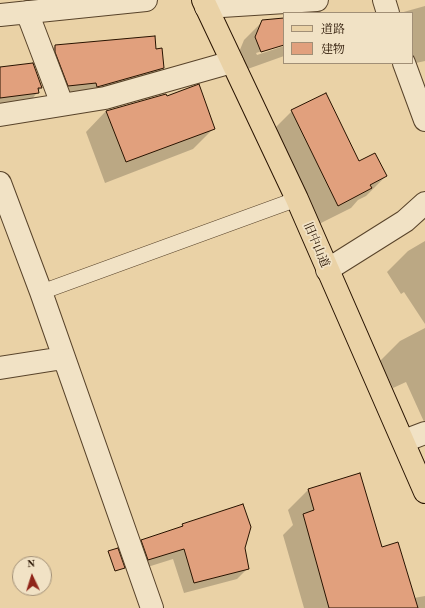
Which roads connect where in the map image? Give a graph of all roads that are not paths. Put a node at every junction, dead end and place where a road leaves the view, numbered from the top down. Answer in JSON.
{"nodes":[{"id":1,"x":146,"y":0,"type":"edge"},
{"id":2,"x":317,"y":0,"type":"edge"},
{"id":3,"x":384,"y":0,"type":"edge"},
{"id":4,"x":205,"y":4,"type":"edge"},
{"id":5,"x":27,"y":12,"type":"junction"},
{"id":6,"x":388,"y":12,"type":"edge"},
{"id":7,"x":0,"y":15,"type":"edge"},
{"id":8,"x":232,"y":62,"type":"junction"},
{"id":9,"x":404,"y":64,"type":"edge"},
{"id":10,"x":62,"y":104,"type":"junction"},
{"id":11,"x":0,"y":115,"type":"edge"},
{"id":12,"x":425,"y":120,"type":"edge"},
{"id":13,"x":0,"y":183,"type":"edge"},
{"id":14,"x":297,"y":199,"type":"junction"},
{"id":15,"x":425,"y":203,"type":"edge"},
{"id":16,"x":327,"y":270,"type":"junction"},
{"id":17,"x":50,"y":289,"type":"dead end"},
{"id":18,"x":63,"y":358,"type":"junction"},
{"id":19,"x":0,"y":368,"type":"edge"},
{"id":20,"x":425,"y":433,"type":"edge"},
{"id":21,"x":404,"y":441,"type":"junction"},
{"id":22,"x":425,"y":492,"type":"edge"},
{"id":23,"x":152,"y":608,"type":"edge"}],
"edges":[{"from":1,"to":5,"type":"street"},
{"from":2,"to":4,"type":"street"},
{"from":3,"to":6,"type":"street"},
{"from":4,"to":8,"type":"main road","name":"旧中山道"},
{"from":5,"to":7,"type":"street"},
{"from":5,"to":10,"type":"street"},
{"from":8,"to":10,"type":"street"},
{"from":8,"to":14,"type":"main road","name":"旧中山道"},
{"from":9,"to":12,"type":"street"},
{"from":10,"to":11,"type":"street"},
{"from":13,"to":18,"type":"street"},
{"from":14,"to":16,"type":"main road","name":"旧中山道"},
{"from":14,"to":17,"type":"lane"},
{"from":15,"to":16,"type":"street"},
{"from":16,"to":21,"type":"main road","name":"旧中山道"},
{"from":18,"to":19,"type":"street"},
{"from":18,"to":23,"type":"street"},
{"from":20,"to":21,"type":"street"},
{"from":21,"to":22,"type":"main road","name":"旧中山道"}]}
